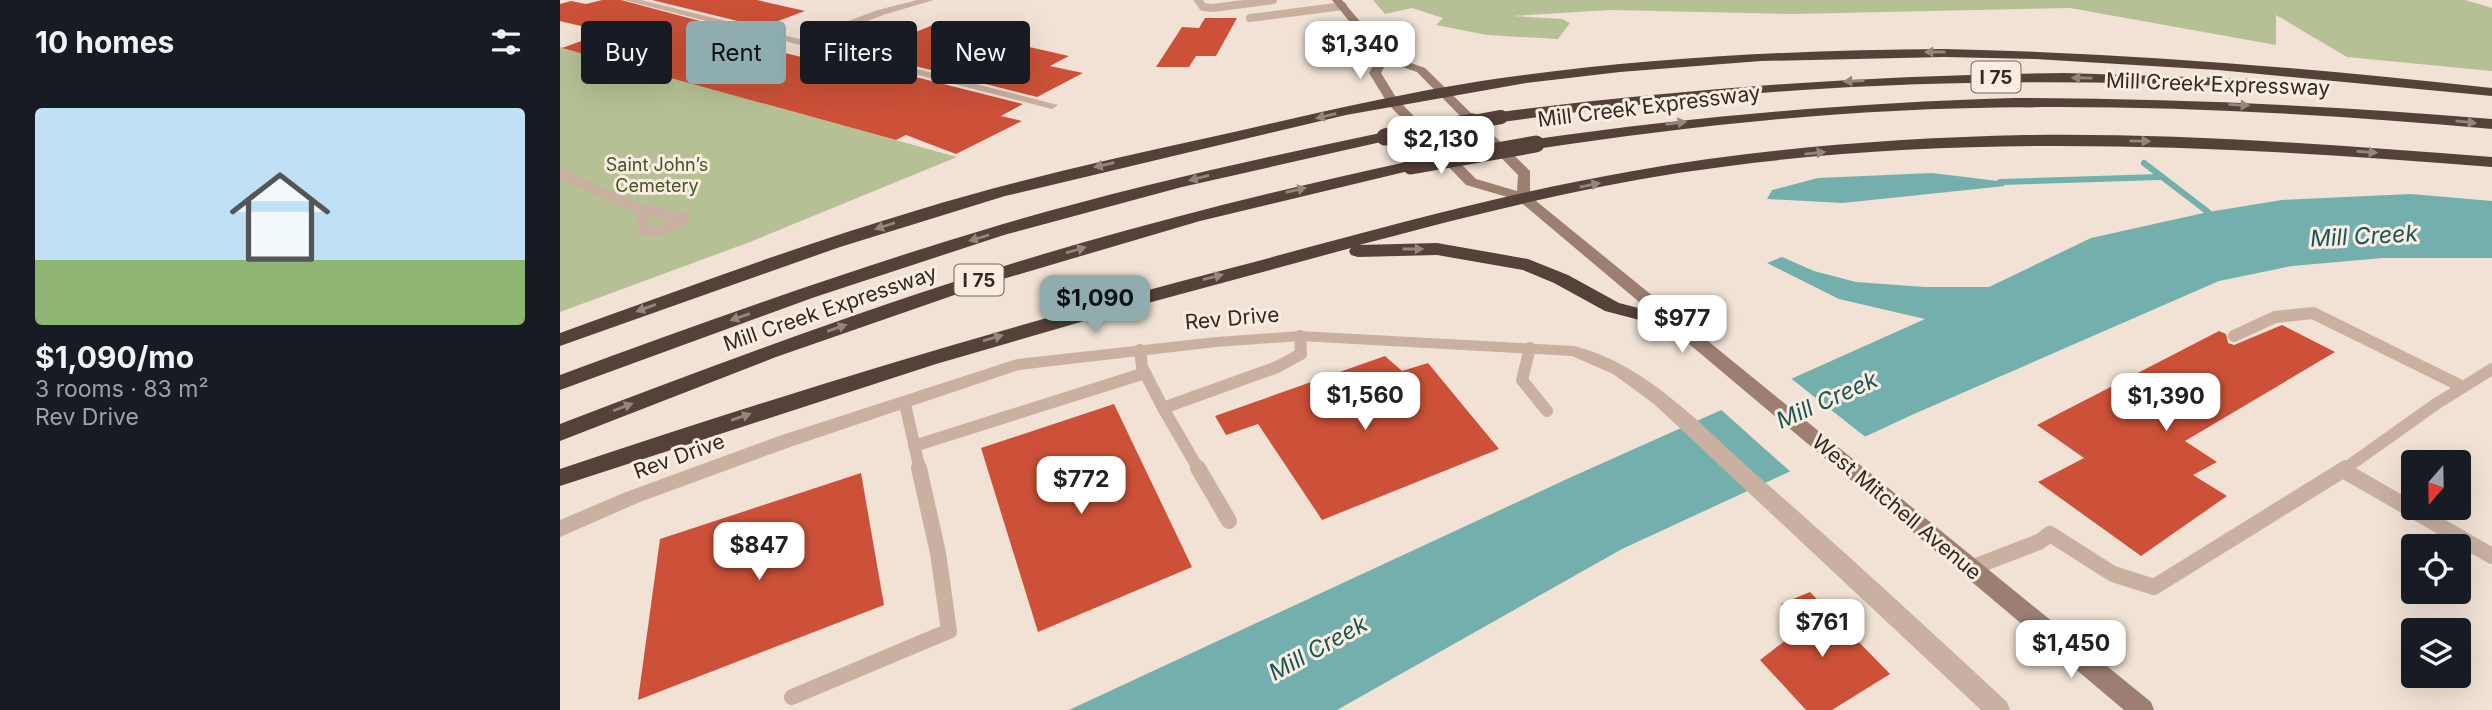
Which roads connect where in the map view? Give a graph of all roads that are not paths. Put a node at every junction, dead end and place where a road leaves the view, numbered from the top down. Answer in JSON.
{"nodes":[{"id":1,"x":629,"y":0,"type":"edge"},
{"id":2,"x":929,"y":0,"type":"edge"},
{"id":3,"x":1198,"y":0,"type":"edge"},
{"id":4,"x":1270,"y":0,"type":"edge"},
{"id":5,"x":1249,"y":2,"type":"edge"},
{"id":6,"x":1340,"y":3,"type":"edge"},
{"id":7,"x":1250,"y":18,"type":"dead end"},
{"id":8,"x":798,"y":43,"type":"junction"},
{"id":9,"x":1384,"y":57,"type":"junction"},
{"id":10,"x":2492,"y":92,"type":"edge"},
{"id":11,"x":1443,"y":93,"type":"junction"},
{"id":12,"x":1392,"y":101,"type":"junction"},
{"id":13,"x":2492,"y":102,"type":"edge"},
{"id":14,"x":1052,"y":105,"type":"dead end"},
{"id":15,"x":2492,"y":124,"type":"edge"},
{"id":16,"x":2492,"y":162,"type":"edge"},
{"id":17,"x":560,"y":174,"type":"edge"},
{"id":18,"x":1523,"y":197,"type":"junction"},
{"id":19,"x":641,"y":211,"type":"dead end"},
{"id":20,"x":1296,"y":256,"type":"junction"},
{"id":21,"x":1674,"y":324,"type":"junction"},
{"id":22,"x":1300,"y":336,"type":"junction"},
{"id":23,"x":2234,"y":336,"type":"dead end"},
{"id":24,"x":560,"y":340,"type":"edge"},
{"id":25,"x":1530,"y":348,"type":"junction"},
{"id":26,"x":1139,"y":350,"type":"junction"},
{"id":27,"x":2492,"y":369,"type":"edge"},
{"id":28,"x":1145,"y":373,"type":"junction"},
{"id":29,"x":560,"y":383,"type":"edge"},
{"id":30,"x":2463,"y":387,"type":"junction"},
{"id":31,"x":905,"y":404,"type":"junction"},
{"id":32,"x":1163,"y":408,"type":"junction"},
{"id":33,"x":1547,"y":411,"type":"dead end"},
{"id":34,"x":560,"y":433,"type":"edge"},
{"id":35,"x":914,"y":446,"type":"junction"},
{"id":36,"x":2343,"y":470,"type":"junction"},
{"id":37,"x":560,"y":478,"type":"edge"},
{"id":38,"x":1229,"y":521,"type":"dead end"},
{"id":39,"x":560,"y":529,"type":"edge"},
{"id":40,"x":2492,"y":556,"type":"edge"},
{"id":41,"x":1971,"y":568,"type":"junction"},
{"id":42,"x":792,"y":697,"type":"dead end"},
{"id":43,"x":1998,"y":710,"type":"edge"},
{"id":44,"x":2142,"y":710,"type":"edge"}],
"edges":[{"from":1,"to":8,"type":"street"},
{"from":2,"to":8,"type":"street"},
{"from":3,"to":5,"type":"lane"},
{"from":4,"to":5,"type":"lane"},
{"from":6,"to":7,"type":"lane"},
{"from":6,"to":9,"type":"main road"},
{"from":8,"to":14,"type":"street"},
{"from":9,"to":11,"type":"main road"},
{"from":9,"to":12,"type":"main road","name":"West Mitchell Avenue"},
{"from":10,"to":11,"type":"highway","one_way":true},
{"from":11,"to":12,"type":"highway"},
{"from":11,"to":18,"type":"main road"},
{"from":12,"to":18,"type":"main road","name":"West Mitchell Avenue"},
{"from":12,"to":24,"type":"highway","one_way":true},
{"from":13,"to":29,"type":"highway","name":"Mill Creek Expressway","number":"I 75","one_way":true,"bridge":true},
{"from":34,"to":15,"type":"highway","name":"Mill Creek Expressway","number":"I 75","one_way":true,"bridge":true},
{"from":18,"to":16,"type":"highway","one_way":true},
{"from":17,"to":19,"type":"lane"},
{"from":18,"to":20,"type":"highway"},
{"from":18,"to":21,"type":"main road","name":"West Mitchell Avenue"},
{"from":20,"to":21,"type":"highway","one_way":true},
{"from":37,"to":20,"type":"highway","one_way":true},
{"from":21,"to":41,"type":"main road","name":"West Mitchell Avenue"},
{"from":22,"to":25,"type":"street","name":"Rev Drive"},
{"from":22,"to":26,"type":"street","name":"Rev Drive"},
{"from":22,"to":32,"type":"lane"},
{"from":23,"to":30,"type":"lane"},
{"from":25,"to":33,"type":"lane"},
{"from":25,"to":43,"type":"street","name":"Rev Drive"},
{"from":26,"to":28,"type":"lane"},
{"from":26,"to":31,"type":"street","name":"Rev Drive"},
{"from":27,"to":30,"type":"lane"},
{"from":28,"to":32,"type":"lane"},
{"from":28,"to":35,"type":"lane"},
{"from":30,"to":36,"type":"lane"},
{"from":31,"to":35,"type":"lane"},
{"from":31,"to":39,"type":"street","name":"Rev Drive"},
{"from":32,"to":38,"type":"lane"},
{"from":35,"to":42,"type":"lane"},
{"from":36,"to":40,"type":"lane"},
{"from":36,"to":41,"type":"lane"},
{"from":41,"to":44,"type":"main road","name":"West Mitchell Avenue"}]}
